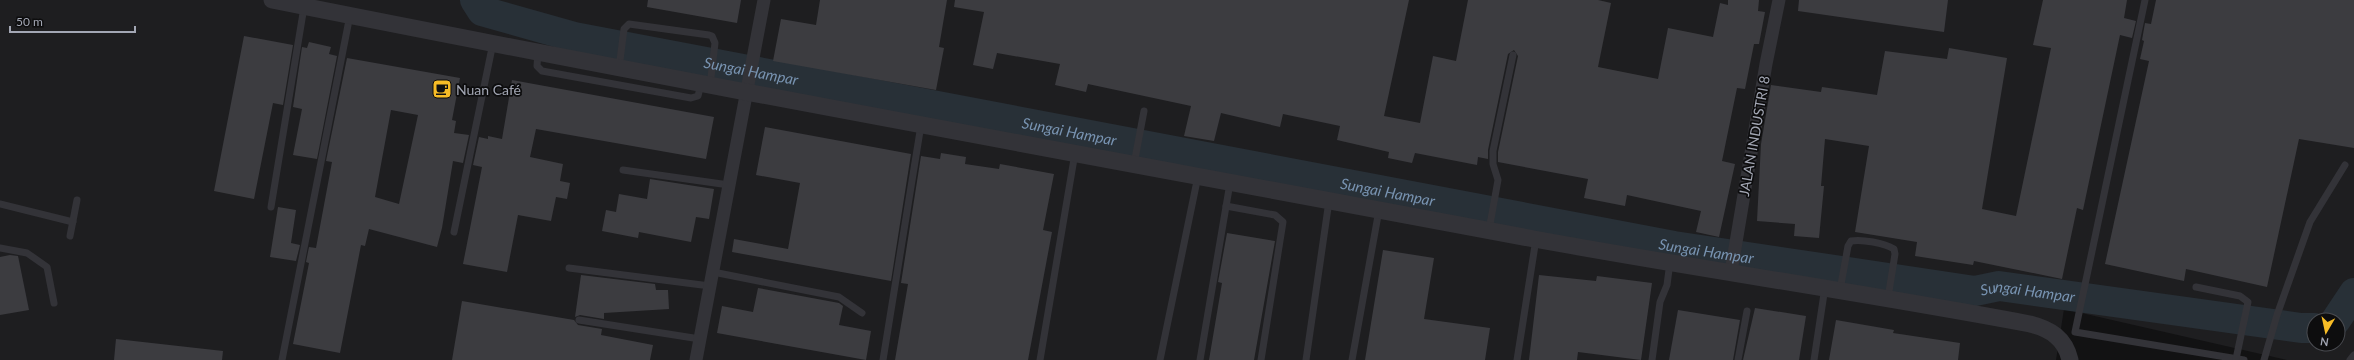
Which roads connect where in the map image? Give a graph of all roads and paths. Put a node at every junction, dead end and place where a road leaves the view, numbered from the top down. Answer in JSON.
{"nodes":[{"id":1,"x":272,"y":0,"type":"edge"},
{"id":2,"x":764,"y":0,"type":"edge"},
{"id":3,"x":1779,"y":0,"type":"edge"},
{"id":4,"x":2145,"y":0,"type":"edge"},
{"id":5,"x":304,"y":6,"type":"junction"},
{"id":6,"x":350,"y":15,"type":"junction"},
{"id":7,"x":493,"y":43,"type":"junction"},
{"id":8,"x":538,"y":52,"type":"junction"},
{"id":9,"x":1513,"y":56,"type":"dead end"},
{"id":10,"x":619,"y":64,"type":"junction"},
{"id":11,"x":708,"y":81,"type":"junction"},
{"id":12,"x":747,"y":88,"type":"junction"},
{"id":13,"x":1144,"y":111,"type":"dead end"},
{"id":14,"x":921,"y":125,"type":"junction"},
{"id":15,"x":1075,"y":153,"type":"junction"},
{"id":16,"x":1135,"y":159,"type":"junction"},
{"id":17,"x":2345,"y":165,"type":"dead end"},
{"id":18,"x":623,"y":170,"type":"dead end"},
{"id":19,"x":1198,"y":176,"type":"junction"},
{"id":20,"x":1230,"y":181,"type":"junction"},
{"id":21,"x":729,"y":184,"type":"junction"},
{"id":22,"x":1329,"y":199,"type":"junction"},
{"id":23,"x":77,"y":200,"type":"dead end"},
{"id":24,"x":0,"y":204,"type":"edge"},
{"id":25,"x":1226,"y":206,"type":"junction"},
{"id":26,"x":271,"y":207,"type":"dead end"},
{"id":27,"x":1379,"y":208,"type":"junction"},
{"id":28,"x":73,"y":222,"type":"junction"},
{"id":29,"x":1490,"y":226,"type":"junction"},
{"id":30,"x":454,"y":232,"type":"dead end"},
{"id":31,"x":70,"y":236,"type":"dead end"},
{"id":32,"x":1536,"y":239,"type":"junction"},
{"id":33,"x":0,"y":248,"type":"edge"},
{"id":34,"x":1670,"y":262,"type":"junction"},
{"id":35,"x":568,"y":268,"type":"dead end"},
{"id":36,"x":1731,"y":269,"type":"junction"},
{"id":37,"x":713,"y":272,"type":"junction"},
{"id":38,"x":710,"y":286,"type":"junction"},
{"id":39,"x":1836,"y":286,"type":"junction"},
{"id":40,"x":2196,"y":287,"type":"dead end"},
{"id":41,"x":1889,"y":292,"type":"junction"},
{"id":42,"x":54,"y":303,"type":"dead end"},
{"id":43,"x":1747,"y":311,"type":"dead end"},
{"id":44,"x":862,"y":313,"type":"dead end"},
{"id":45,"x":579,"y":320,"type":"dead end"},
{"id":46,"x":2068,"y":337,"type":"junction"},
{"id":47,"x":700,"y":339,"type":"junction"},
{"id":48,"x":2354,"y":355,"type":"edge"},
{"id":49,"x":2240,"y":359,"type":"edge"},
{"id":50,"x":282,"y":360,"type":"edge"},
{"id":51,"x":696,"y":360,"type":"edge"},
{"id":52,"x":883,"y":360,"type":"edge"},
{"id":53,"x":1040,"y":360,"type":"edge"},
{"id":54,"x":1160,"y":360,"type":"edge"},
{"id":55,"x":1200,"y":360,"type":"edge"},
{"id":56,"x":1261,"y":360,"type":"edge"},
{"id":57,"x":1306,"y":360,"type":"edge"},
{"id":58,"x":1352,"y":360,"type":"edge"},
{"id":59,"x":1517,"y":360,"type":"edge"},
{"id":60,"x":1652,"y":360,"type":"edge"},
{"id":61,"x":1738,"y":360,"type":"edge"},
{"id":62,"x":1814,"y":360,"type":"edge"},
{"id":63,"x":2070,"y":360,"type":"edge"},
{"id":64,"x":2264,"y":360,"type":"edge"},
{"id":65,"x":2350,"y":360,"type":"edge"}],
"edges":[{"from":1,"to":5,"type":"street"},
{"from":2,"to":12,"type":"street"},
{"from":3,"to":36,"type":"street","name":"JALAN INDUSTRI 8"},
{"from":4,"to":46,"type":"lane"},
{"from":5,"to":6,"type":"street"},
{"from":5,"to":26,"type":"lane"},
{"from":6,"to":7,"type":"street"},
{"from":6,"to":50,"type":"lane"},
{"from":7,"to":8,"type":"street"},
{"from":7,"to":30,"type":"lane"},
{"from":8,"to":10,"type":"street"},
{"from":8,"to":11,"type":"lane"},
{"from":9,"to":29,"type":"lane"},
{"from":10,"to":11,"type":"street"},
{"from":10,"to":11,"type":"lane"},
{"from":11,"to":12,"type":"street"},
{"from":12,"to":14,"type":"street"},
{"from":12,"to":21,"type":"street"},
{"from":13,"to":16,"type":"lane"},
{"from":14,"to":15,"type":"street"},
{"from":14,"to":52,"type":"lane"},
{"from":15,"to":16,"type":"street"},
{"from":15,"to":53,"type":"lane"},
{"from":16,"to":19,"type":"street"},
{"from":17,"to":64,"type":"lane"},
{"from":18,"to":21,"type":"lane"},
{"from":19,"to":20,"type":"street"},
{"from":19,"to":54,"type":"lane"},
{"from":20,"to":22,"type":"street"},
{"from":20,"to":25,"type":"lane"},
{"from":21,"to":37,"type":"street"},
{"from":22,"to":27,"type":"street"},
{"from":22,"to":57,"type":"lane"},
{"from":23,"to":28,"type":"lane"},
{"from":24,"to":28,"type":"lane"},
{"from":25,"to":55,"type":"lane"},
{"from":25,"to":56,"type":"lane"},
{"from":27,"to":29,"type":"street"},
{"from":27,"to":58,"type":"lane"},
{"from":28,"to":31,"type":"lane"},
{"from":29,"to":32,"type":"street"},
{"from":32,"to":34,"type":"street"},
{"from":32,"to":59,"type":"lane"},
{"from":33,"to":42,"type":"lane"},
{"from":34,"to":36,"type":"street"},
{"from":34,"to":60,"type":"lane"},
{"from":35,"to":38,"type":"lane"},
{"from":36,"to":39,"type":"street"},
{"from":37,"to":38,"type":"street"},
{"from":37,"to":44,"type":"lane"},
{"from":38,"to":47,"type":"street"},
{"from":39,"to":41,"type":"street"},
{"from":39,"to":41,"type":"lane"},
{"from":39,"to":62,"type":"lane"},
{"from":40,"to":49,"type":"lane"},
{"from":41,"to":46,"type":"street"},
{"from":43,"to":61,"type":"lane"},
{"from":45,"to":47,"type":"lane"},
{"from":46,"to":49,"type":"lane"},
{"from":46,"to":63,"type":"street"},
{"from":47,"to":51,"type":"street"},
{"from":48,"to":65,"type":"lane"}]}
